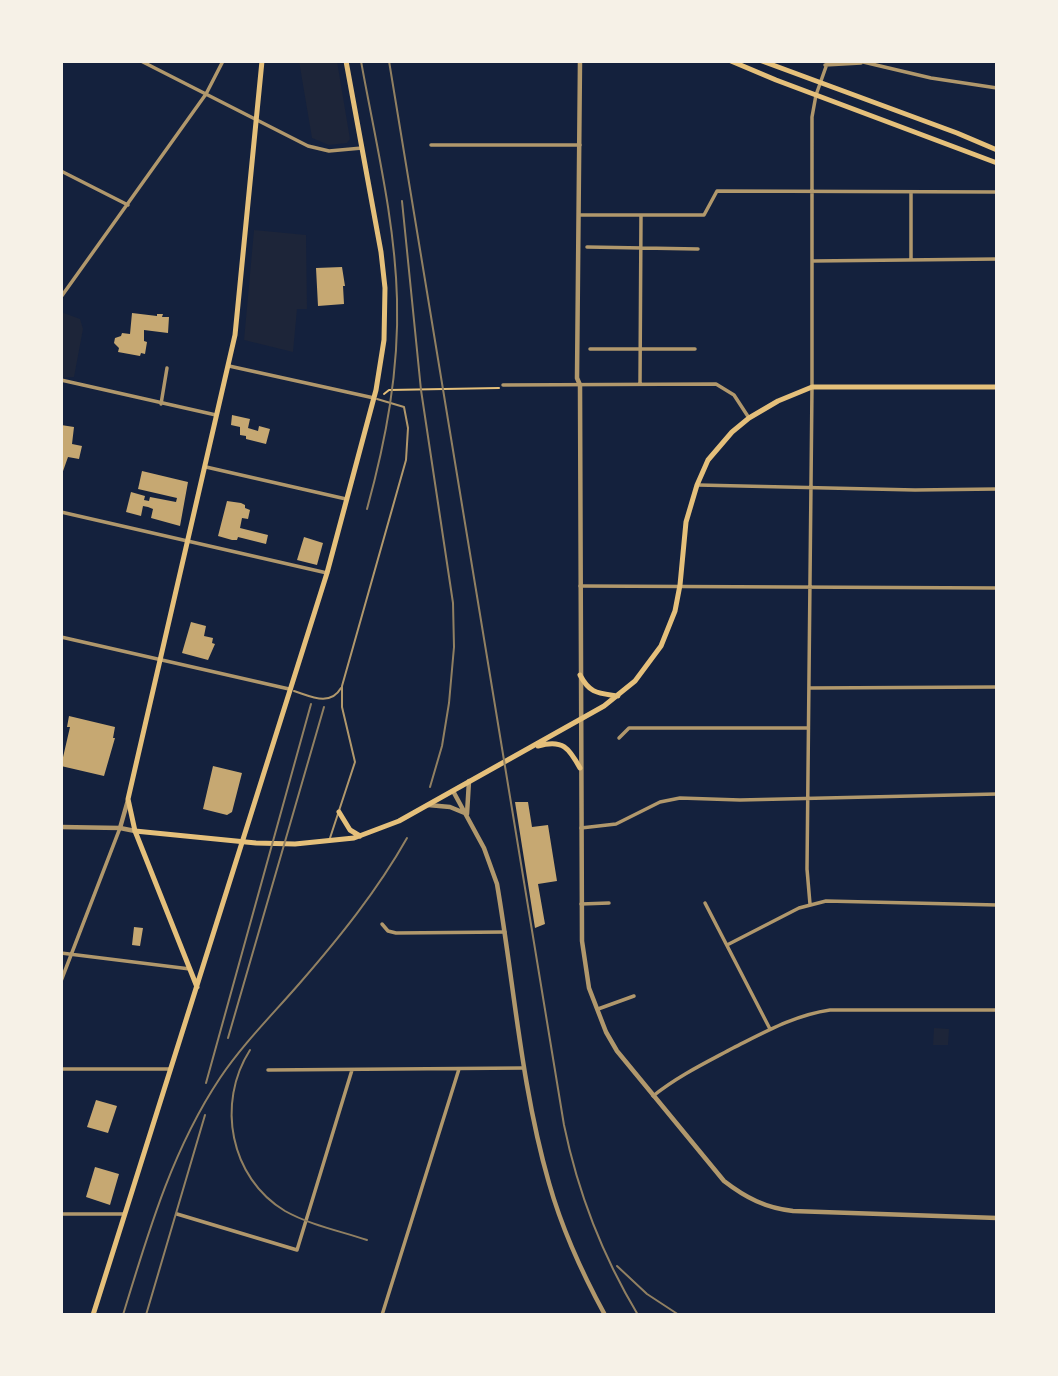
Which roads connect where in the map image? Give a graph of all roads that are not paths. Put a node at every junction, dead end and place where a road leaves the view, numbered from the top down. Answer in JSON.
{"nodes":[{"id":1,"x":141,"y":61,"type":"edge"},
{"id":2,"x":223,"y":61,"type":"edge"},
{"id":3,"x":262,"y":61,"type":"edge"},
{"id":4,"x":346,"y":61,"type":"edge"},
{"id":5,"x":580,"y":61,"type":"edge"},
{"id":6,"x":731,"y":61,"type":"edge"},
{"id":7,"x":762,"y":61,"type":"edge"},
{"id":8,"x":860,"y":62,"type":"edge"},
{"id":9,"x":827,"y":63,"type":"edge"},
{"id":10,"x":820,"y":83,"type":"junction"},
{"id":11,"x":997,"y":88,"type":"edge"},
{"id":12,"x":206,"y":94,"type":"junction"},
{"id":13,"x":816,"y":95,"type":"junction"},
{"id":14,"x":257,"y":120,"type":"junction"},
{"id":15,"x":431,"y":145,"type":"dead end"},
{"id":16,"x":580,"y":145,"type":"junction"},
{"id":17,"x":362,"y":148,"type":"junction"},
{"id":18,"x":997,"y":150,"type":"edge"},
{"id":19,"x":997,"y":163,"type":"edge"},
{"id":20,"x":61,"y":171,"type":"edge"},
{"id":21,"x":997,"y":191,"type":"edge"},
{"id":22,"x":812,"y":192,"type":"junction"},
{"id":23,"x":911,"y":192,"type":"junction"},
{"id":24,"x":128,"y":205,"type":"junction"},
{"id":25,"x":579,"y":215,"type":"junction"},
{"id":26,"x":641,"y":215,"type":"junction"},
{"id":27,"x":587,"y":247,"type":"dead end"},
{"id":28,"x":641,"y":247,"type":"junction"},
{"id":29,"x":698,"y":248,"type":"dead end"},
{"id":30,"x":997,"y":259,"type":"edge"},
{"id":31,"x":911,"y":260,"type":"junction"},
{"id":32,"x":812,"y":261,"type":"junction"},
{"id":33,"x":61,"y":297,"type":"edge"},
{"id":34,"x":590,"y":349,"type":"dead end"},
{"id":35,"x":640,"y":349,"type":"junction"},
{"id":36,"x":695,"y":349,"type":"dead end"},
{"id":37,"x":229,"y":366,"type":"junction"},
{"id":38,"x":167,"y":368,"type":"dead end"},
{"id":39,"x":61,"y":380,"type":"edge"},
{"id":40,"x":503,"y":385,"type":"road end"},
{"id":41,"x":580,"y":385,"type":"junction"},
{"id":42,"x":640,"y":385,"type":"junction"},
{"id":43,"x":812,"y":387,"type":"junction"},
{"id":44,"x":997,"y":387,"type":"edge"},
{"id":45,"x":374,"y":398,"type":"junction"},
{"id":46,"x":162,"y":404,"type":"junction"},
{"id":47,"x":218,"y":416,"type":"junction"},
{"id":48,"x":749,"y":418,"type":"junction"},
{"id":49,"x":206,"y":467,"type":"junction"},
{"id":50,"x":697,"y":485,"type":"junction"},
{"id":51,"x":810,"y":488,"type":"junction"},
{"id":52,"x":997,"y":489,"type":"edge"},
{"id":53,"x":348,"y":500,"type":"junction"},
{"id":54,"x":61,"y":512,"type":"edge"},
{"id":55,"x":188,"y":541,"type":"junction"},
{"id":56,"x":327,"y":573,"type":"junction"},
{"id":57,"x":680,"y":585,"type":"junction"},
{"id":58,"x":580,"y":586,"type":"junction"},
{"id":59,"x":809,"y":587,"type":"junction"},
{"id":60,"x":997,"y":589,"type":"edge"},
{"id":61,"x":61,"y":637,"type":"edge"},
{"id":62,"x":160,"y":660,"type":"junction"},
{"id":63,"x":580,"y":675,"type":"junction"},
{"id":64,"x":342,"y":686,"type":"junction"},
{"id":65,"x":997,"y":687,"type":"edge"},
{"id":66,"x":809,"y":688,"type":"junction"},
{"id":67,"x":289,"y":689,"type":"junction"},
{"id":68,"x":618,"y":696,"type":"junction"},
{"id":69,"x":580,"y":720,"type":"junction"},
{"id":70,"x":808,"y":728,"type":"junction"},
{"id":71,"x":619,"y":738,"type":"dead end"},
{"id":72,"x":525,"y":750,"type":"junction"},
{"id":73,"x":580,"y":768,"type":"junction"},
{"id":74,"x":469,"y":782,"type":"junction"},
{"id":75,"x":453,"y":791,"type":"junction"},
{"id":76,"x":997,"y":794,"type":"edge"},
{"id":77,"x":128,"y":799,"type":"junction"},
{"id":78,"x":807,"y":799,"type":"junction"},
{"id":79,"x":427,"y":805,"type":"junction"},
{"id":80,"x":339,"y":812,"type":"junction"},
{"id":81,"x":468,"y":815,"type":"junction"},
{"id":82,"x":61,"y":827,"type":"edge"},
{"id":83,"x":120,"y":828,"type":"junction"},
{"id":84,"x":581,"y":828,"type":"junction"},
{"id":85,"x":135,"y":831,"type":"junction"},
{"id":86,"x":360,"y":836,"type":"junction"},
{"id":87,"x":243,"y":841,"type":"junction"},
{"id":88,"x":328,"y":842,"type":"junction"},
{"id":89,"x":608,"y":903,"type":"dead end"},
{"id":90,"x":705,"y":903,"type":"dead end"},
{"id":91,"x":581,"y":904,"type":"junction"},
{"id":92,"x":810,"y":904,"type":"junction"},
{"id":93,"x":997,"y":905,"type":"edge"},
{"id":94,"x":382,"y":924,"type":"dead end"},
{"id":95,"x":505,"y":932,"type":"junction"},
{"id":96,"x":727,"y":945,"type":"junction"},
{"id":97,"x":61,"y":953,"type":"edge"},
{"id":98,"x":72,"y":953,"type":"junction"},
{"id":99,"x":190,"y":969,"type":"junction"},
{"id":100,"x":61,"y":981,"type":"edge"},
{"id":101,"x":197,"y":987,"type":"junction"},
{"id":102,"x":634,"y":996,"type":"dead end"},
{"id":103,"x":596,"y":1010,"type":"junction"},
{"id":104,"x":997,"y":1010,"type":"edge"},
{"id":105,"x":770,"y":1029,"type":"junction"},
{"id":106,"x":526,"y":1068,"type":"junction"},
{"id":107,"x":61,"y":1069,"type":"edge"},
{"id":108,"x":172,"y":1069,"type":"junction"},
{"id":109,"x":459,"y":1069,"type":"junction"},
{"id":110,"x":268,"y":1070,"type":"dead end"},
{"id":111,"x":352,"y":1070,"type":"junction"},
{"id":112,"x":653,"y":1096,"type":"junction"},
{"id":113,"x":61,"y":1214,"type":"edge"},
{"id":114,"x":125,"y":1214,"type":"junction"},
{"id":115,"x":177,"y":1214,"type":"dead end"},
{"id":116,"x":997,"y":1218,"type":"edge"},
{"id":117,"x":93,"y":1315,"type":"edge"},
{"id":118,"x":382,"y":1315,"type":"edge"},
{"id":119,"x":605,"y":1315,"type":"edge"}],
"edges":[{"from":1,"to":12,"type":"street"},
{"from":2,"to":12,"type":"street"},
{"from":3,"to":14,"type":"main road"},
{"from":4,"to":17,"type":"main road"},
{"from":5,"to":16,"type":"street"},
{"from":6,"to":13,"type":"main road"},
{"from":7,"to":10,"type":"main road"},
{"from":8,"to":9,"type":"street"},
{"from":8,"to":11,"type":"street"},
{"from":9,"to":10,"type":"street"},
{"from":10,"to":13,"type":"street"},
{"from":10,"to":18,"type":"main road"},
{"from":12,"to":14,"type":"street"},
{"from":12,"to":24,"type":"street"},
{"from":13,"to":19,"type":"main road"},
{"from":13,"to":22,"type":"street"},
{"from":14,"to":17,"type":"street"},
{"from":14,"to":37,"type":"main road"},
{"from":15,"to":16,"type":"street"},
{"from":16,"to":25,"type":"street"},
{"from":17,"to":45,"type":"main road"},
{"from":20,"to":24,"type":"street"},
{"from":21,"to":23,"type":"street"},
{"from":22,"to":23,"type":"street"},
{"from":22,"to":26,"type":"street"},
{"from":22,"to":32,"type":"street"},
{"from":23,"to":31,"type":"street"},
{"from":24,"to":33,"type":"street"},
{"from":25,"to":26,"type":"street"},
{"from":25,"to":41,"type":"street"},
{"from":26,"to":28,"type":"street"},
{"from":27,"to":28,"type":"street"},
{"from":28,"to":29,"type":"street"},
{"from":28,"to":35,"type":"street"},
{"from":30,"to":31,"type":"street"},
{"from":31,"to":32,"type":"street"},
{"from":32,"to":43,"type":"street"},
{"from":34,"to":35,"type":"street"},
{"from":35,"to":36,"type":"street"},
{"from":35,"to":42,"type":"street"},
{"from":37,"to":45,"type":"street"},
{"from":37,"to":47,"type":"main road"},
{"from":38,"to":46,"type":"street"},
{"from":39,"to":46,"type":"street"},
{"from":40,"to":41,"type":"street"},
{"from":41,"to":42,"type":"street"},
{"from":41,"to":58,"type":"street"},
{"from":42,"to":48,"type":"street"},
{"from":43,"to":44,"type":"main road"},
{"from":43,"to":48,"type":"main road"},
{"from":43,"to":51,"type":"street"},
{"from":45,"to":53,"type":"main road"},
{"from":45,"to":64,"type":"lane"},
{"from":46,"to":47,"type":"street"},
{"from":47,"to":49,"type":"main road"},
{"from":48,"to":50,"type":"main road"},
{"from":49,"to":53,"type":"street"},
{"from":49,"to":55,"type":"main road"},
{"from":50,"to":51,"type":"street"},
{"from":50,"to":57,"type":"main road"},
{"from":51,"to":52,"type":"street"},
{"from":51,"to":59,"type":"street"},
{"from":53,"to":56,"type":"main road"},
{"from":54,"to":55,"type":"street"},
{"from":55,"to":56,"type":"street"},
{"from":55,"to":62,"type":"main road"},
{"from":56,"to":67,"type":"main road"},
{"from":57,"to":58,"type":"street"},
{"from":57,"to":59,"type":"street"},
{"from":57,"to":68,"type":"main road"},
{"from":58,"to":63,"type":"street"},
{"from":59,"to":60,"type":"street"},
{"from":59,"to":66,"type":"street"},
{"from":61,"to":62,"type":"street"},
{"from":62,"to":67,"type":"street"},
{"from":62,"to":77,"type":"main road"},
{"from":63,"to":68,"type":"main road"},
{"from":63,"to":69,"type":"street"},
{"from":64,"to":67,"type":"lane"},
{"from":64,"to":80,"type":"lane"},
{"from":65,"to":66,"type":"street"},
{"from":66,"to":70,"type":"street"},
{"from":67,"to":87,"type":"main road"},
{"from":68,"to":69,"type":"main road"},
{"from":69,"to":72,"type":"main road"},
{"from":69,"to":73,"type":"street"},
{"from":70,"to":71,"type":"street"},
{"from":70,"to":78,"type":"street"},
{"from":72,"to":73,"type":"main road"},
{"from":72,"to":74,"type":"main road"},
{"from":73,"to":84,"type":"street"},
{"from":74,"to":75,"type":"main road"},
{"from":74,"to":81,"type":"street"},
{"from":75,"to":79,"type":"main road"},
{"from":75,"to":81,"type":"street"},
{"from":76,"to":78,"type":"street"},
{"from":77,"to":83,"type":"street"},
{"from":77,"to":85,"type":"main road"},
{"from":78,"to":84,"type":"street"},
{"from":78,"to":92,"type":"street"},
{"from":79,"to":81,"type":"street"},
{"from":79,"to":86,"type":"main road"},
{"from":80,"to":86,"type":"main road"},
{"from":80,"to":88,"type":"lane"},
{"from":81,"to":95,"type":"street"},
{"from":82,"to":83,"type":"street"},
{"from":83,"to":85,"type":"street"},
{"from":83,"to":98,"type":"street"},
{"from":84,"to":91,"type":"street"},
{"from":85,"to":87,"type":"main road"},
{"from":85,"to":99,"type":"main road"},
{"from":86,"to":88,"type":"main road"},
{"from":87,"to":88,"type":"main road"},
{"from":87,"to":101,"type":"main road"},
{"from":89,"to":91,"type":"street"},
{"from":90,"to":96,"type":"street"},
{"from":91,"to":103,"type":"street"},
{"from":92,"to":93,"type":"street"},
{"from":92,"to":96,"type":"street"},
{"from":94,"to":95,"type":"street"},
{"from":95,"to":106,"type":"street"},
{"from":96,"to":105,"type":"street"},
{"from":97,"to":98,"type":"street"},
{"from":98,"to":99,"type":"street"},
{"from":98,"to":100,"type":"street"},
{"from":99,"to":101,"type":"main road"},
{"from":101,"to":108,"type":"main road"},
{"from":102,"to":103,"type":"street"},
{"from":103,"to":112,"type":"street"},
{"from":104,"to":105,"type":"street"},
{"from":105,"to":112,"type":"street"},
{"from":106,"to":109,"type":"street"},
{"from":106,"to":119,"type":"street"},
{"from":107,"to":108,"type":"street"},
{"from":108,"to":114,"type":"main road"},
{"from":109,"to":111,"type":"street"},
{"from":109,"to":118,"type":"street"},
{"from":110,"to":111,"type":"street"},
{"from":111,"to":115,"type":"street"},
{"from":112,"to":116,"type":"street"},
{"from":113,"to":114,"type":"street"},
{"from":114,"to":117,"type":"main road"}]}
